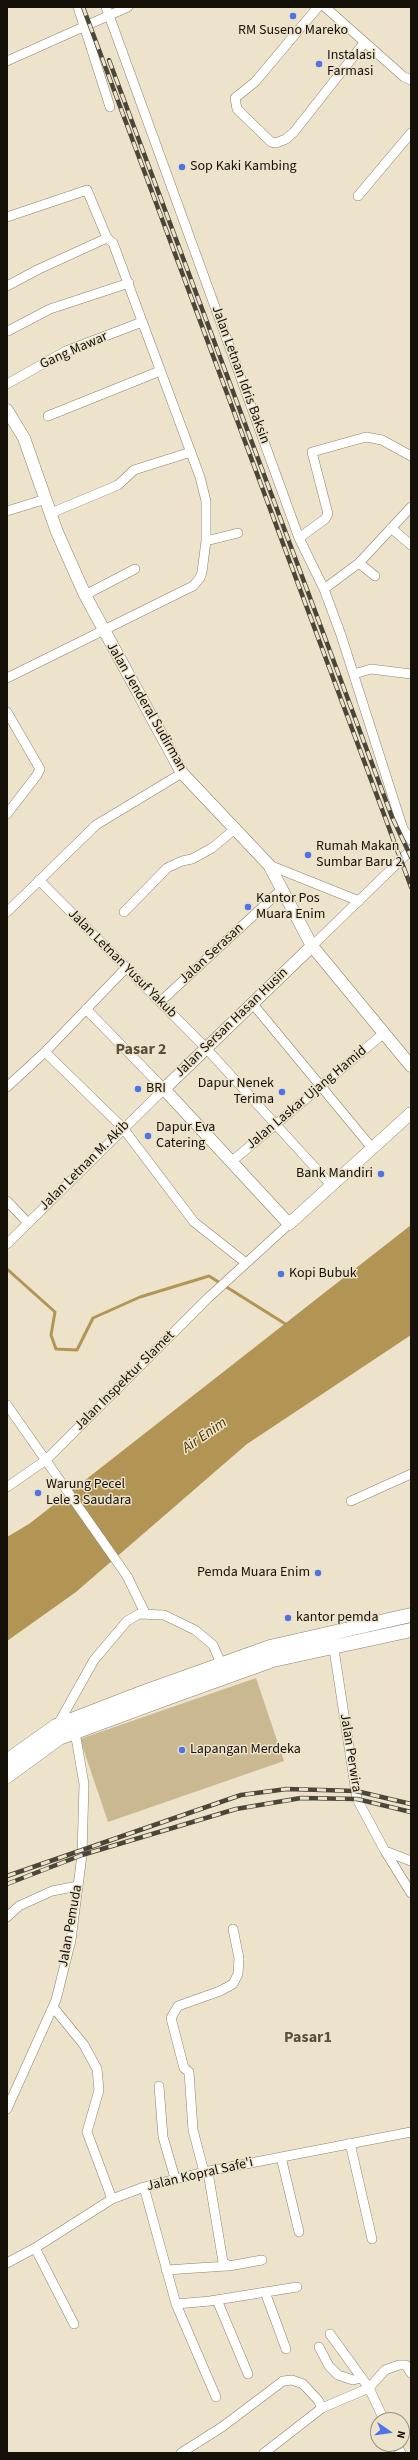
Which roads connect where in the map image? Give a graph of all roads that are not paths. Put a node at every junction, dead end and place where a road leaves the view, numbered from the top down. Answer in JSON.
{"nodes":[{"id":1,"x":78,"y":7,"type":"edge"},
{"id":2,"x":106,"y":7,"type":"edge"},
{"id":3,"x":128,"y":7,"type":"edge"},
{"id":4,"x":318,"y":7,"type":"edge"},
{"id":5,"x":325,"y":7,"type":"edge"},
{"id":6,"x":110,"y":17,"type":"junction"},
{"id":7,"x":86,"y":28,"type":"junction"},
{"id":8,"x":364,"y":43,"type":"junction"},
{"id":9,"x":7,"y":61,"type":"edge"},
{"id":10,"x":411,"y":80,"type":"edge"},
{"id":11,"x":110,"y":107,"type":"dead end"},
{"id":12,"x":411,"y":133,"type":"edge"},
{"id":13,"x":358,"y":196,"type":"dead end"},
{"id":14,"x":7,"y":217,"type":"edge"},
{"id":15,"x":107,"y":238,"type":"junction"},
{"id":16,"x":129,"y":282,"type":"junction"},
{"id":17,"x":7,"y":286,"type":"edge"},
{"id":18,"x":142,"y":322,"type":"junction"},
{"id":19,"x":8,"y":331,"type":"edge"},
{"id":20,"x":160,"y":371,"type":"junction"},
{"id":21,"x":7,"y":384,"type":"edge"},
{"id":22,"x":7,"y":410,"type":"edge"},
{"id":23,"x":48,"y":416,"type":"dead end"},
{"id":24,"x":191,"y":452,"type":"junction"},
{"id":25,"x":411,"y":456,"type":"edge"},
{"id":26,"x":46,"y":499,"type":"junction"},
{"id":27,"x":411,"y":507,"type":"edge"},
{"id":28,"x":7,"y":512,"type":"edge"},
{"id":29,"x":51,"y":513,"type":"junction"},
{"id":30,"x":391,"y":528,"type":"junction"},
{"id":31,"x":238,"y":533,"type":"dead end"},
{"id":32,"x":299,"y":538,"type":"junction"},
{"id":33,"x":206,"y":541,"type":"junction"},
{"id":34,"x":411,"y":545,"type":"edge"},
{"id":35,"x":360,"y":563,"type":"junction"},
{"id":36,"x":135,"y":569,"type":"dead end"},
{"id":37,"x":375,"y":576,"type":"dead end"},
{"id":38,"x":324,"y":589,"type":"junction"},
{"id":39,"x":85,"y":595,"type":"junction"},
{"id":40,"x":102,"y":631,"type":"junction"},
{"id":41,"x":354,"y":674,"type":"junction"},
{"id":42,"x":411,"y":674,"type":"edge"},
{"id":43,"x":7,"y":678,"type":"edge"},
{"id":44,"x":7,"y":712,"type":"edge"},
{"id":45,"x":182,"y":773,"type":"junction"},
{"id":46,"x":7,"y":814,"type":"edge"},
{"id":47,"x":236,"y":828,"type":"junction"},
{"id":48,"x":411,"y":840,"type":"edge"},
{"id":49,"x":411,"y":850,"type":"edge"},
{"id":50,"x":269,"y":865,"type":"junction"},
{"id":51,"x":39,"y":880,"type":"junction"},
{"id":52,"x":282,"y":889,"type":"junction"},
{"id":53,"x":359,"y":901,"type":"junction"},
{"id":54,"x":7,"y":912,"type":"edge"},
{"id":55,"x":124,"y":912,"type":"dead end"},
{"id":56,"x":312,"y":946,"type":"junction"},
{"id":57,"x":126,"y":968,"type":"junction"},
{"id":58,"x":160,"y":1002,"type":"junction"},
{"id":59,"x":252,"y":1003,"type":"junction"},
{"id":60,"x":86,"y":1009,"type":"junction"},
{"id":61,"x":384,"y":1033,"type":"junction"},
{"id":62,"x":205,"y":1047,"type":"junction"},
{"id":63,"x":45,"y":1052,"type":"junction"},
{"id":64,"x":411,"y":1066,"type":"edge"},
{"id":65,"x":7,"y":1087,"type":"edge"},
{"id":66,"x":321,"y":1087,"type":"junction"},
{"id":67,"x":164,"y":1088,"type":"junction"},
{"id":68,"x":411,"y":1113,"type":"edge"},
{"id":69,"x":275,"y":1126,"type":"junction"},
{"id":70,"x":122,"y":1128,"type":"junction"},
{"id":71,"x":372,"y":1148,"type":"junction"},
{"id":72,"x":231,"y":1162,"type":"junction"},
{"id":73,"x":331,"y":1186,"type":"junction"},
{"id":74,"x":7,"y":1201,"type":"edge"},
{"id":75,"x":28,"y":1223,"type":"junction"},
{"id":76,"x":289,"y":1224,"type":"junction"},
{"id":77,"x":7,"y":1243,"type":"edge"},
{"id":78,"x":246,"y":1264,"type":"junction"},
{"id":79,"x":7,"y":1405,"type":"edge"},
{"id":80,"x":46,"y":1460,"type":"junction"},
{"id":81,"x":410,"y":1477,"type":"edge"},
{"id":82,"x":7,"y":1487,"type":"edge"},
{"id":83,"x":350,"y":1501,"type":"dead end"},
{"id":84,"x":145,"y":1613,"type":"junction"},
{"id":85,"x":411,"y":1615,"type":"edge"},
{"id":86,"x":411,"y":1630,"type":"edge"},
{"id":87,"x":332,"y":1641,"type":"junction"},
{"id":88,"x":224,"y":1671,"type":"junction"},
{"id":89,"x":58,"y":1732,"type":"junction"},
{"id":90,"x":75,"y":1732,"type":"junction"},
{"id":91,"x":7,"y":1761,"type":"edge"},
{"id":92,"x":7,"y":1776,"type":"edge"},
{"id":93,"x":385,"y":1851,"type":"junction"},
{"id":94,"x":411,"y":1861,"type":"edge"},
{"id":95,"x":78,"y":1886,"type":"junction"},
{"id":96,"x":411,"y":1893,"type":"edge"},
{"id":97,"x":7,"y":1917,"type":"edge"},
{"id":98,"x":233,"y":1930,"type":"dead end"},
{"id":99,"x":53,"y":2007,"type":"junction"},
{"id":100,"x":159,"y":2086,"type":"dead end"},
{"id":101,"x":7,"y":2109,"type":"edge"},
{"id":102,"x":411,"y":2132,"type":"edge"},
{"id":103,"x":350,"y":2143,"type":"junction"},
{"id":104,"x":281,"y":2157,"type":"junction"},
{"id":105,"x":206,"y":2172,"type":"junction"},
{"id":106,"x":175,"y":2178,"type":"junction"},
{"id":107,"x":144,"y":2187,"type":"junction"},
{"id":108,"x":112,"y":2199,"type":"junction"},
{"id":109,"x":299,"y":2232,"type":"dead end"},
{"id":110,"x":372,"y":2239,"type":"dead end"},
{"id":111,"x":35,"y":2248,"type":"junction"},
{"id":112,"x":262,"y":2260,"type":"dead end"},
{"id":113,"x":7,"y":2263,"type":"edge"},
{"id":114,"x":227,"y":2266,"type":"junction"},
{"id":115,"x":166,"y":2270,"type":"junction"},
{"id":116,"x":297,"y":2287,"type":"dead end"},
{"id":117,"x":265,"y":2292,"type":"junction"},
{"id":118,"x":217,"y":2300,"type":"junction"},
{"id":119,"x":176,"y":2304,"type":"junction"},
{"id":120,"x":74,"y":2324,"type":"dead end"},
{"id":121,"x":330,"y":2334,"type":"dead end"},
{"id":122,"x":319,"y":2347,"type":"dead end"},
{"id":123,"x":286,"y":2349,"type":"dead end"},
{"id":124,"x":411,"y":2373,"type":"edge"},
{"id":125,"x":248,"y":2374,"type":"dead end"},
{"id":126,"x":362,"y":2378,"type":"junction"},
{"id":127,"x":368,"y":2388,"type":"junction"},
{"id":128,"x":216,"y":2398,"type":"dead end"},
{"id":129,"x":322,"y":2408,"type":"junction"},
{"id":130,"x":380,"y":2412,"type":"edge"},
{"id":131,"x":181,"y":2453,"type":"edge"},
{"id":132,"x":264,"y":2453,"type":"edge"}],
"edges":[{"from":1,"to":7,"type":"street"},
{"from":2,"to":6,"type":"street","name":"Jalan Letnan Idris Baksin"},
{"from":3,"to":6,"type":"street"},
{"from":4,"to":8,"type":"street"},
{"from":5,"to":8,"type":"street"},
{"from":6,"to":7,"type":"street"},
{"from":6,"to":32,"type":"street","name":"Jalan Letnan Idris Baksin"},
{"from":7,"to":9,"type":"street"},
{"from":7,"to":11,"type":"street"},
{"from":8,"to":10,"type":"street"},
{"from":12,"to":13,"type":"street"},
{"from":14,"to":15,"type":"street"},
{"from":15,"to":16,"type":"street"},
{"from":15,"to":17,"type":"street"},
{"from":16,"to":18,"type":"street"},
{"from":16,"to":19,"type":"street"},
{"from":18,"to":20,"type":"street"},
{"from":18,"to":21,"type":"street","name":"Gang Mawar"},
{"from":20,"to":23,"type":"street"},
{"from":20,"to":24,"type":"street"},
{"from":22,"to":26,"type":"main road","name":"Jalan Jenderal Sudirman"},
{"from":24,"to":29,"type":"street"},
{"from":24,"to":33,"type":"street"},
{"from":25,"to":32,"type":"street"},
{"from":26,"to":28,"type":"street"},
{"from":26,"to":29,"type":"main road","name":"Jalan Jenderal Sudirman"},
{"from":27,"to":30,"type":"street"},
{"from":29,"to":39,"type":"main road","name":"Jalan Jenderal Sudirman"},
{"from":30,"to":34,"type":"street"},
{"from":30,"to":35,"type":"street"},
{"from":31,"to":33,"type":"street"},
{"from":32,"to":38,"type":"street","name":"Jalan Letnan Idris Baksin"},
{"from":33,"to":40,"type":"street"},
{"from":35,"to":37,"type":"street"},
{"from":35,"to":38,"type":"street"},
{"from":36,"to":39,"type":"street"},
{"from":38,"to":41,"type":"street","name":"Jalan Letnan Idris Baksin"},
{"from":39,"to":40,"type":"main road","name":"Jalan Jenderal Sudirman"},
{"from":40,"to":43,"type":"street"},
{"from":40,"to":45,"type":"main road","name":"Jalan Jenderal Sudirman"},
{"from":41,"to":42,"type":"street"},
{"from":41,"to":48,"type":"street","name":"Jalan Letnan Idris Baksin"},
{"from":44,"to":46,"type":"street"},
{"from":45,"to":47,"type":"main road","name":"Jalan Jenderal Sudirman"},
{"from":45,"to":51,"type":"street"},
{"from":47,"to":50,"type":"main road","name":"Jalan Jenderal Sudirman"},
{"from":47,"to":55,"type":"street"},
{"from":49,"to":53,"type":"street"},
{"from":50,"to":52,"type":"main road","name":"Jalan Jenderal Sudirman"},
{"from":50,"to":53,"type":"street"},
{"from":51,"to":54,"type":"street"},
{"from":51,"to":57,"type":"street","name":"Jalan Letnan Yusuf Yakub"},
{"from":52,"to":56,"type":"main road","name":"Jalan Jenderal Sudirman"},
{"from":52,"to":58,"type":"street","name":"Jalan Serasan"},
{"from":53,"to":56,"type":"street"},
{"from":56,"to":59,"type":"main road","name":"Jalan Sersan Hasan Husin"},
{"from":56,"to":61,"type":"main road","name":"Jalan Jenderal Sudirman"},
{"from":57,"to":58,"type":"street","name":"Jalan Letnan Yusuf Yakub"},
{"from":57,"to":60,"type":"street"},
{"from":58,"to":62,"type":"street","name":"Jalan Letnan Yusuf Yakub"},
{"from":59,"to":62,"type":"main road","name":"Jalan Sersan Hasan Husin"},
{"from":59,"to":66,"type":"street"},
{"from":60,"to":63,"type":"street"},
{"from":60,"to":67,"type":"street"},
{"from":61,"to":64,"type":"main road","name":"Jalan Jenderal Sudirman"},
{"from":61,"to":66,"type":"street","name":"Jalan Laskar Ujang Hamid"},
{"from":62,"to":67,"type":"main road","name":"Jalan Sersan Hasan Husin"},
{"from":62,"to":69,"type":"street","name":"Jalan Letnan Yusuf Yakub"},
{"from":63,"to":65,"type":"street"},
{"from":63,"to":70,"type":"street"},
{"from":66,"to":69,"type":"street","name":"Jalan Laskar Ujang Hamid"},
{"from":66,"to":71,"type":"street"},
{"from":67,"to":70,"type":"street","name":"Jalan Letnan M. Akib"},
{"from":67,"to":72,"type":"main road","name":"Jalan Sersan Hasan Husin"},
{"from":68,"to":71,"type":"main road"},
{"from":69,"to":72,"type":"street","name":"Jalan Laskar Ujang Hamid"},
{"from":69,"to":73,"type":"street","name":"Jalan Letnan Yusuf Yakub"},
{"from":70,"to":75,"type":"street","name":"Jalan Letnan M. Akib"},
{"from":70,"to":78,"type":"street"},
{"from":71,"to":73,"type":"main road"},
{"from":72,"to":76,"type":"main road","name":"Jalan Sersan Hasan Husin"},
{"from":73,"to":76,"type":"main road"},
{"from":74,"to":75,"type":"street"},
{"from":75,"to":77,"type":"street","name":"Jalan Letnan M. Akib"},
{"from":76,"to":78,"type":"street","name":"Jalan Inspektur Slamet"},
{"from":78,"to":80,"type":"street","name":"Jalan Inspektur Slamet"},
{"from":79,"to":80,"type":"street"},
{"from":80,"to":82,"type":"street","name":"Jalan Inspektur Slamet"},
{"from":80,"to":84,"type":"street"},
{"from":81,"to":83,"type":"street"},
{"from":84,"to":88,"type":"street"},
{"from":84,"to":89,"type":"street"},
{"from":85,"to":87,"type":"highway"},
{"from":86,"to":87,"type":"highway"},
{"from":87,"to":88,"type":"highway"},
{"from":87,"to":93,"type":"street","name":"Jalan Perwira"},
{"from":88,"to":89,"type":"highway"},
{"from":88,"to":90,"type":"highway"},
{"from":89,"to":90,"type":"highway"},
{"from":89,"to":91,"type":"highway"},
{"from":89,"to":92,"type":"highway"},
{"from":90,"to":95,"type":"street","name":"Jalan Pemuda"},
{"from":93,"to":94,"type":"street"},
{"from":93,"to":96,"type":"street","name":"Jalan Perwira"},
{"from":95,"to":97,"type":"street"},
{"from":95,"to":99,"type":"street","name":"Jalan Pemuda"},
{"from":98,"to":105,"type":"street"},
{"from":99,"to":101,"type":"street","name":"Jalan Pemuda"},
{"from":99,"to":108,"type":"street"},
{"from":100,"to":106,"type":"street"},
{"from":102,"to":103,"type":"street","name":"Jalan Kopral Safe'i"},
{"from":103,"to":104,"type":"street","name":"Jalan Kopral Safe'i"},
{"from":103,"to":110,"type":"street"},
{"from":104,"to":105,"type":"street","name":"Jalan Kopral Safe'i"},
{"from":104,"to":109,"type":"street"},
{"from":105,"to":106,"type":"street","name":"Jalan Kopral Safe'i"},
{"from":105,"to":114,"type":"street"},
{"from":106,"to":107,"type":"street","name":"Jalan Kopral Safe'i"},
{"from":107,"to":108,"type":"street","name":"Jalan Kopral Safe'i"},
{"from":107,"to":115,"type":"street"},
{"from":108,"to":111,"type":"street","name":"Jalan Kopral Safe'i"},
{"from":111,"to":113,"type":"street","name":"Jalan Kopral Safe'i"},
{"from":111,"to":120,"type":"street"},
{"from":112,"to":114,"type":"street"},
{"from":114,"to":115,"type":"street"},
{"from":115,"to":119,"type":"street"},
{"from":116,"to":117,"type":"street"},
{"from":117,"to":118,"type":"street"},
{"from":117,"to":123,"type":"street"},
{"from":118,"to":119,"type":"street"},
{"from":118,"to":125,"type":"street"},
{"from":119,"to":128,"type":"street"},
{"from":121,"to":126,"type":"street"},
{"from":122,"to":126,"type":"street"},
{"from":124,"to":127,"type":"street"},
{"from":126,"to":127,"type":"street"},
{"from":127,"to":129,"type":"street"},
{"from":127,"to":130,"type":"street"},
{"from":129,"to":131,"type":"street"},
{"from":129,"to":132,"type":"street"}]}
